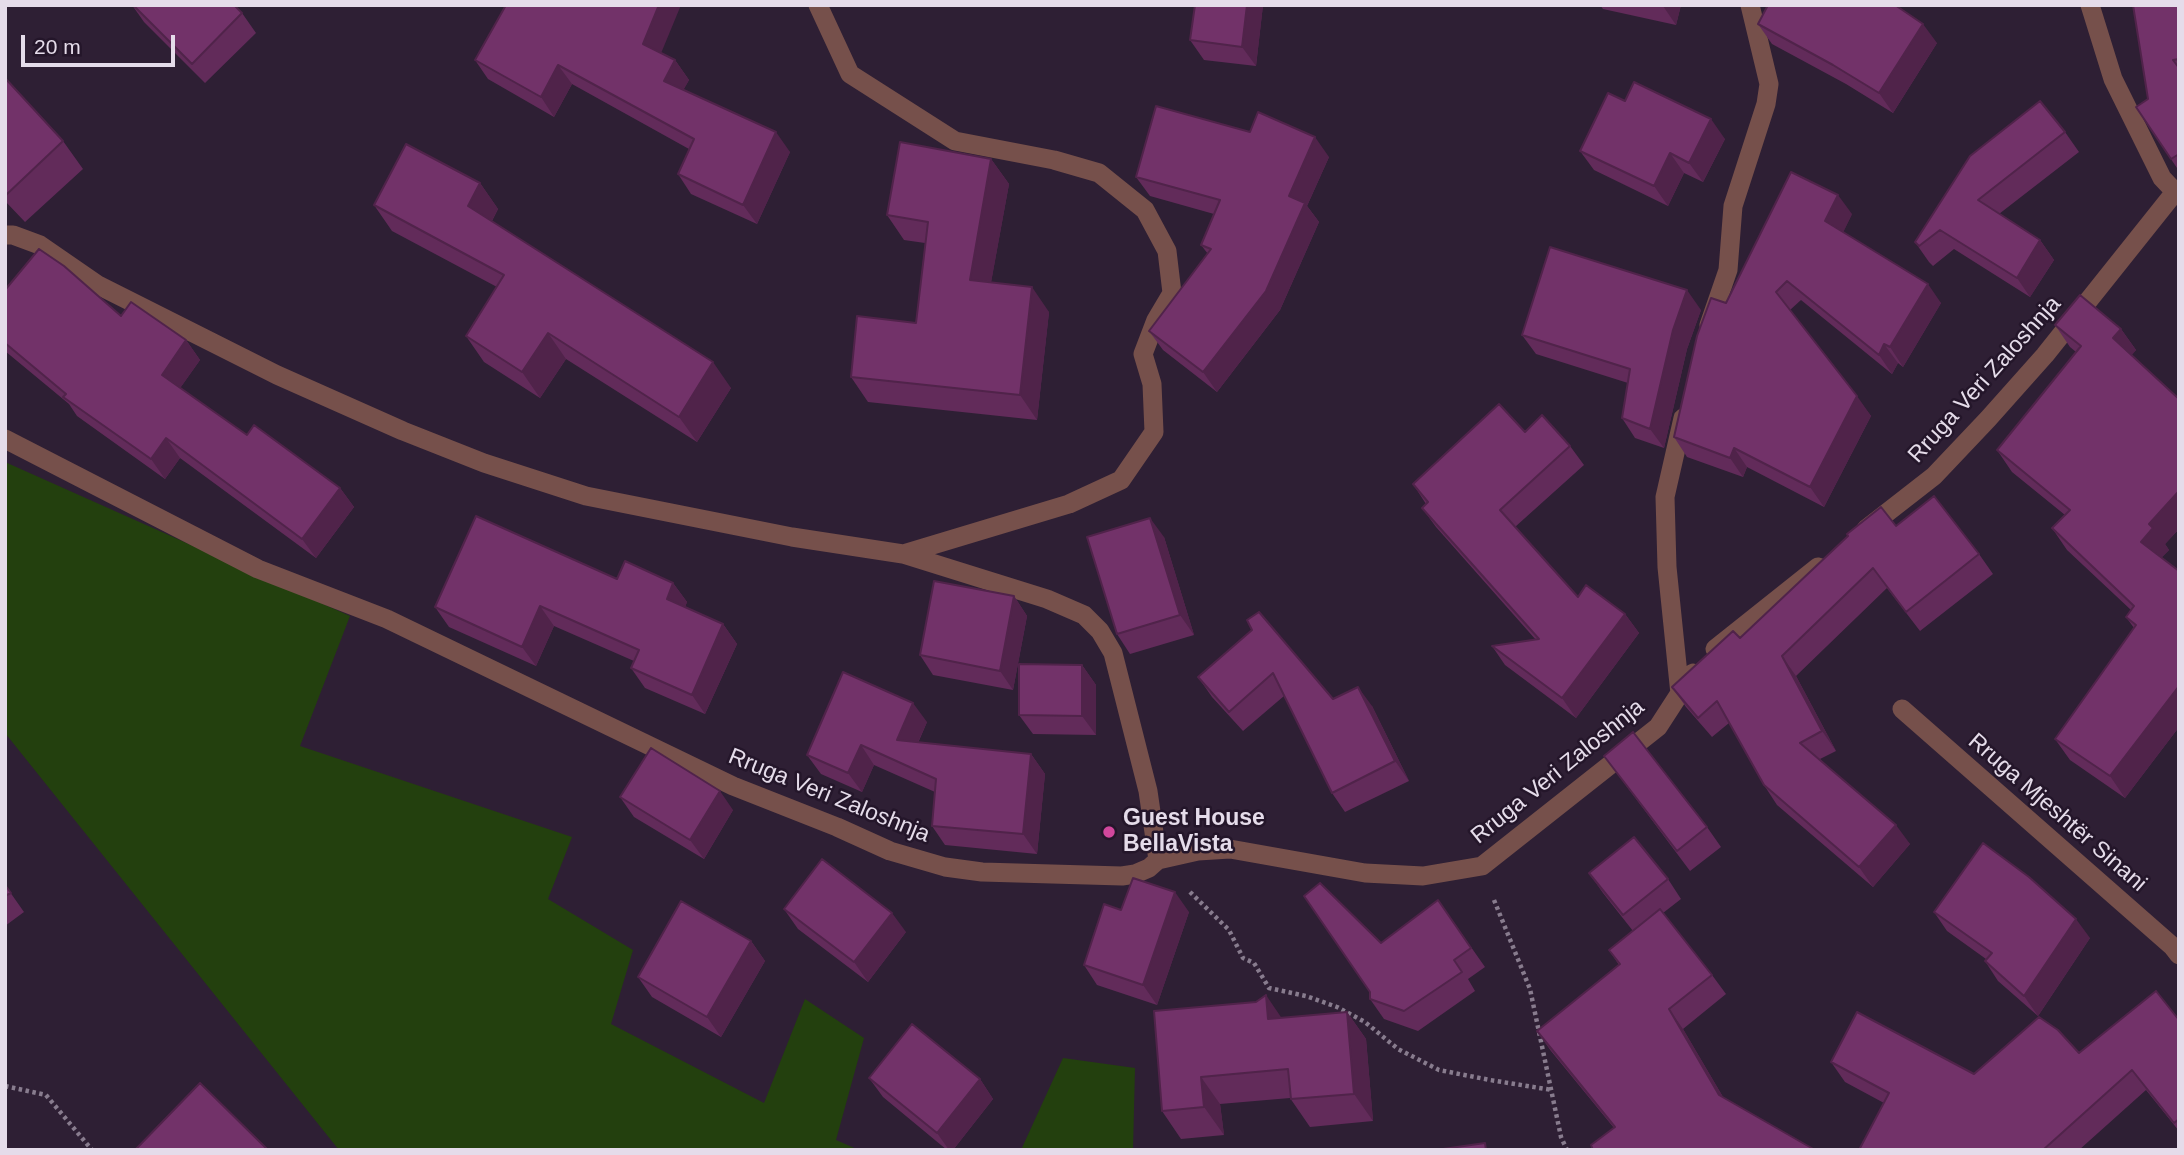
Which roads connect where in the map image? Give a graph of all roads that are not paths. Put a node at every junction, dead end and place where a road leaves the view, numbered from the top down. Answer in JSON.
{"nodes":[{"id":1,"x":818,"y":5,"type":"edge"},
{"id":2,"x":1750,"y":5,"type":"edge"},
{"id":3,"x":2090,"y":5,"type":"edge"},
{"id":4,"x":2177,"y":194,"type":"edge"},
{"id":5,"x":5,"y":235,"type":"edge"},
{"id":6,"x":1703,"y":340,"type":"edge"},
{"id":7,"x":1686,"y":404,"type":"edge"},
{"id":8,"x":5,"y":439,"type":"edge"},
{"id":9,"x":903,"y":554,"type":"junction"},
{"id":10,"x":1679,"y":694,"type":"junction"},
{"id":11,"x":1902,"y":709,"type":"dead end"},
{"id":12,"x":1158,"y":860,"type":"junction"},
{"id":13,"x":2179,"y":955,"type":"edge"}],
"edges":[{"from":1,"to":9,"type":"street"},
{"from":2,"to":6,"type":"street"},
{"from":3,"to":4,"type":"street"},
{"from":4,"to":10,"type":"street","name":"Rruga Veri Zaloshnja"},
{"from":5,"to":9,"type":"street"},
{"from":7,"to":10,"type":"street"},
{"from":8,"to":12,"type":"street","name":"Rruga Veri Zaloshnja"},
{"from":9,"to":12,"type":"street"},
{"from":10,"to":12,"type":"street","name":"Rruga Veri Zaloshnja"},
{"from":11,"to":13,"type":"street","name":"Rruga Mjeshtër Sinani"}]}
